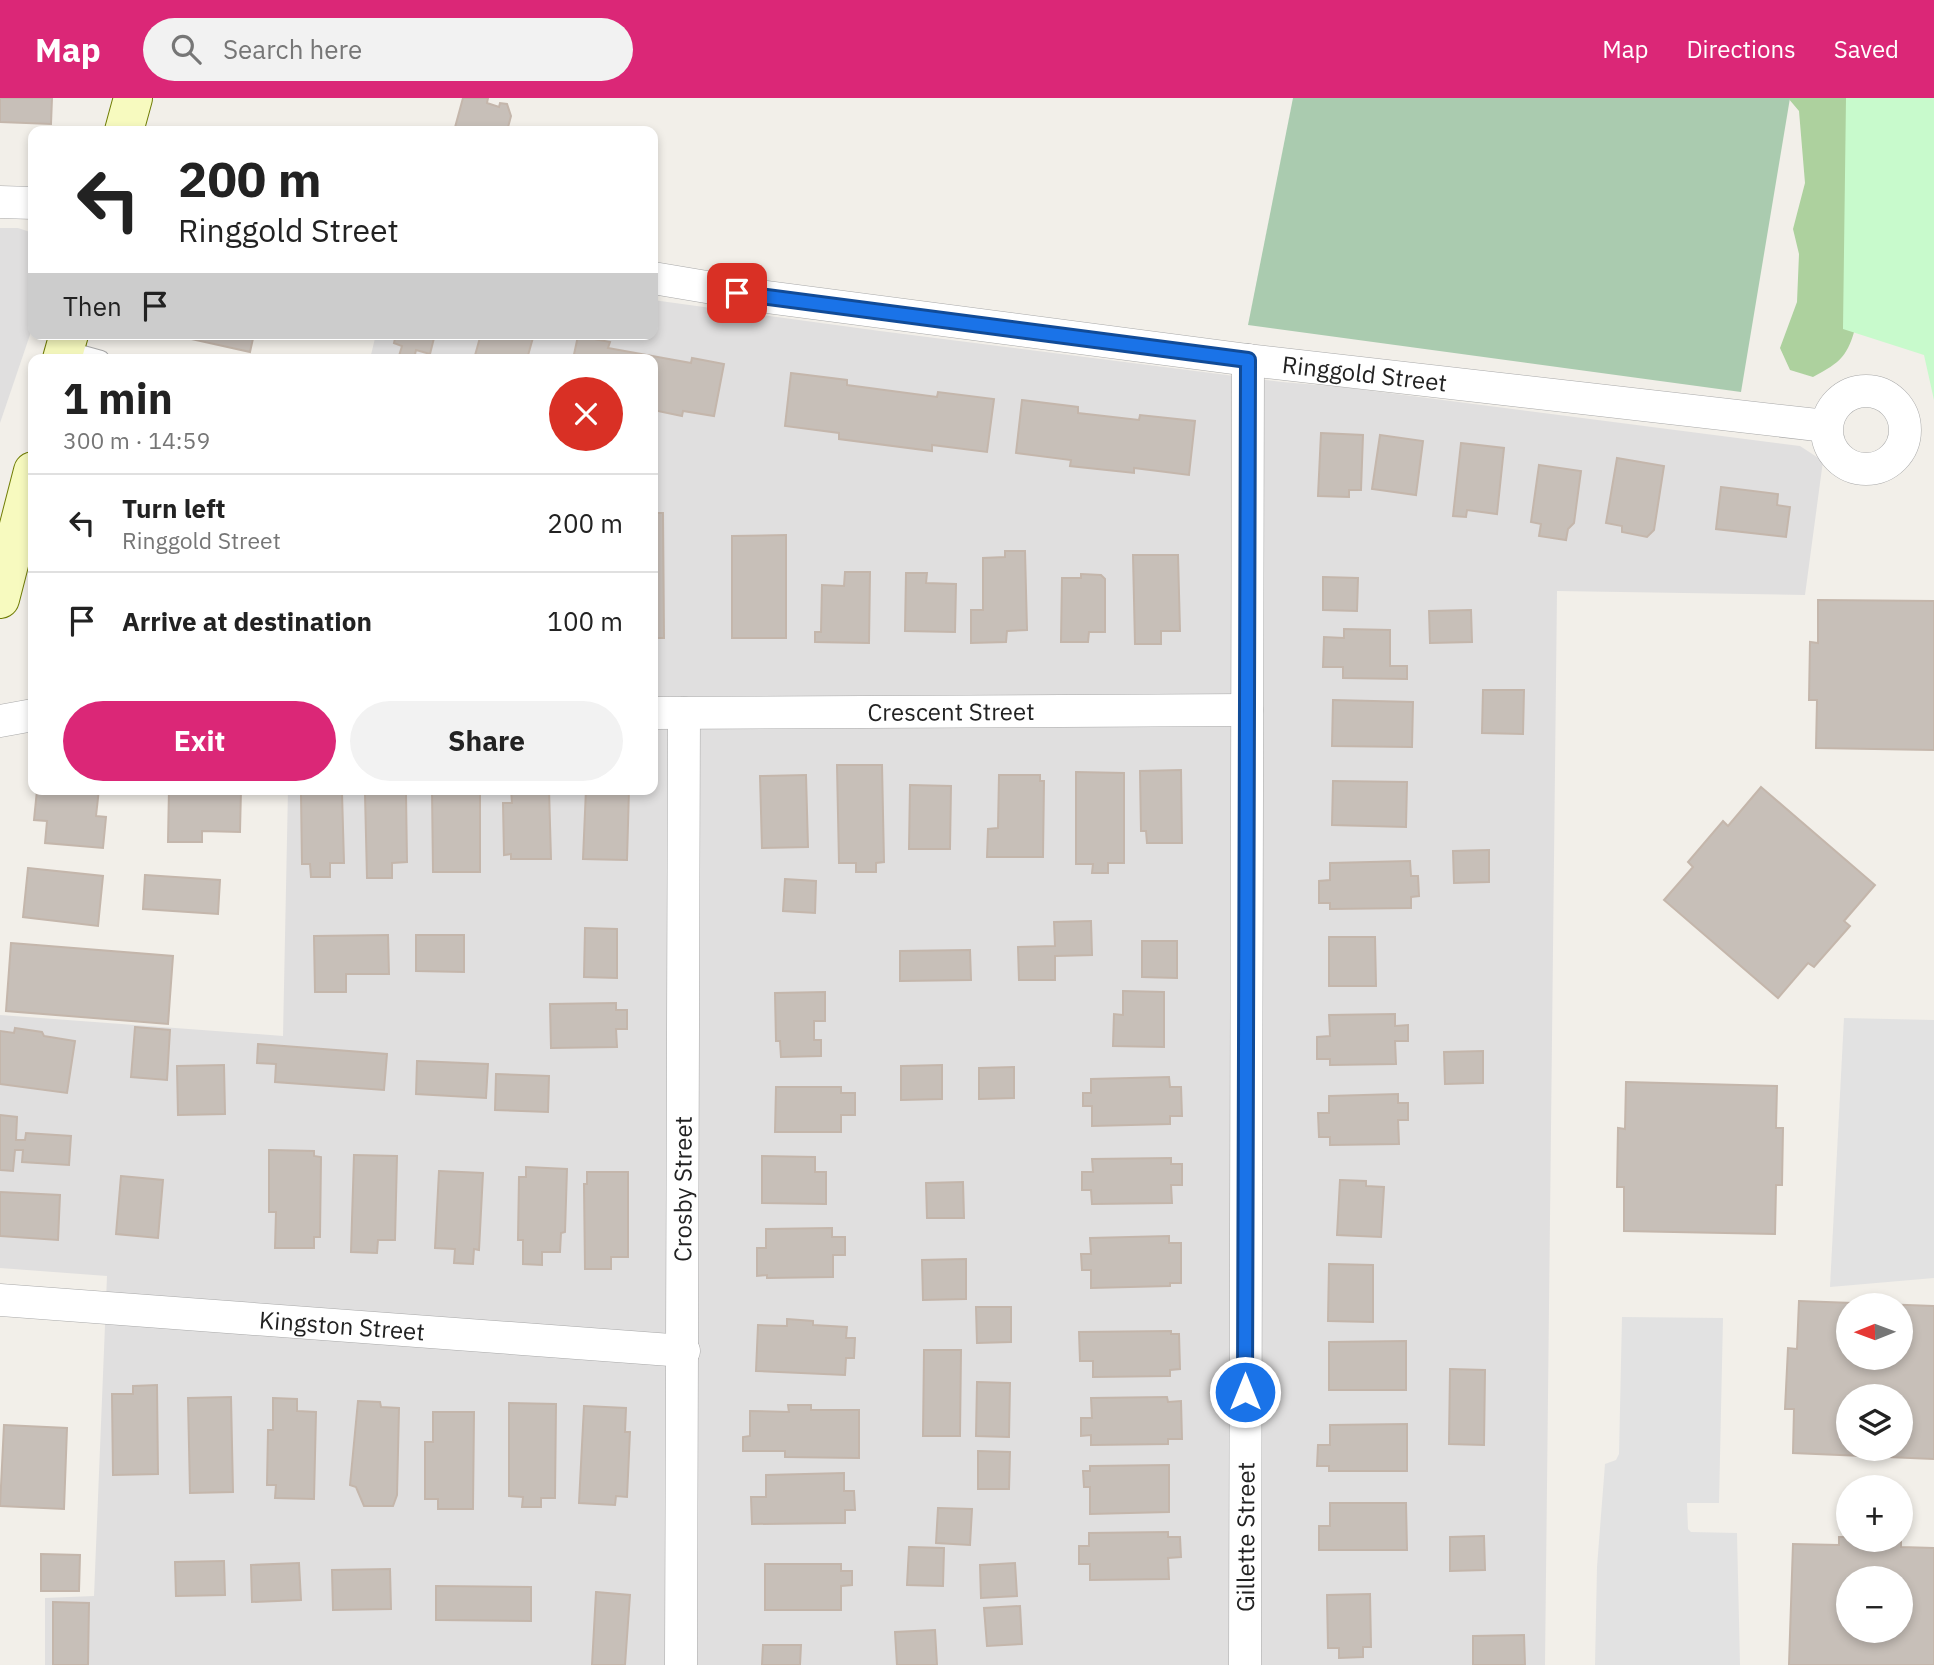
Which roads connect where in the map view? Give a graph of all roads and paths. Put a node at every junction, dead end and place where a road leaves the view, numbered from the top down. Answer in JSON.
{"nodes":[{"id":1,"x":133,"y":98,"type":"edge"},
{"id":2,"x":125,"y":126,"type":"edge"},
{"id":3,"x":0,"y":202,"type":"edge"},
{"id":4,"x":28,"y":203,"type":"edge"},
{"id":5,"x":658,"y":280,"type":"edge"},
{"id":6,"x":65,"y":347,"type":"edge"},
{"id":7,"x":86,"y":354,"type":"edge"},
{"id":8,"x":1248,"y":360,"type":"junction"},
{"id":9,"x":1826,"y":426,"type":"dead end"},
{"id":10,"x":28,"y":512,"type":"edge"},
{"id":11,"x":23,"y":550,"type":"edge"},
{"id":12,"x":0,"y":599,"type":"edge"},
{"id":13,"x":1247,"y":710,"type":"junction"},
{"id":14,"x":658,"y":713,"type":"edge"},
{"id":15,"x":684,"y":713,"type":"junction"},
{"id":16,"x":28,"y":716,"type":"edge"},
{"id":17,"x":0,"y":721,"type":"edge"},
{"id":18,"x":0,"y":1300,"type":"edge"},
{"id":19,"x":684,"y":1351,"type":"junction"},
{"id":20,"x":681,"y":1665,"type":"edge"},
{"id":21,"x":1245,"y":1665,"type":"edge"}],
"edges":[{"from":1,"to":2,"type":"main road"},
{"from":3,"to":4,"type":"street"},
{"from":5,"to":8,"type":"street","name":"Ringgold Street"},
{"from":6,"to":7,"type":"lane"},
{"from":8,"to":9,"type":"street","name":"Ringgold Street"},
{"from":8,"to":13,"type":"street","name":"Gillette Street"},
{"from":10,"to":11,"type":"main road"},
{"from":11,"to":12,"type":"main road"},
{"from":13,"to":15,"type":"street","name":"Crescent Street"},
{"from":13,"to":21,"type":"street","name":"Gillette Street"},
{"from":14,"to":15,"type":"street","name":"Crescent Street"},
{"from":15,"to":19,"type":"street","name":"Crosby Street"},
{"from":16,"to":17,"type":"street"},
{"from":18,"to":19,"type":"street","name":"Kingston Street"},
{"from":19,"to":20,"type":"street","name":"Crosby Street"}]}
